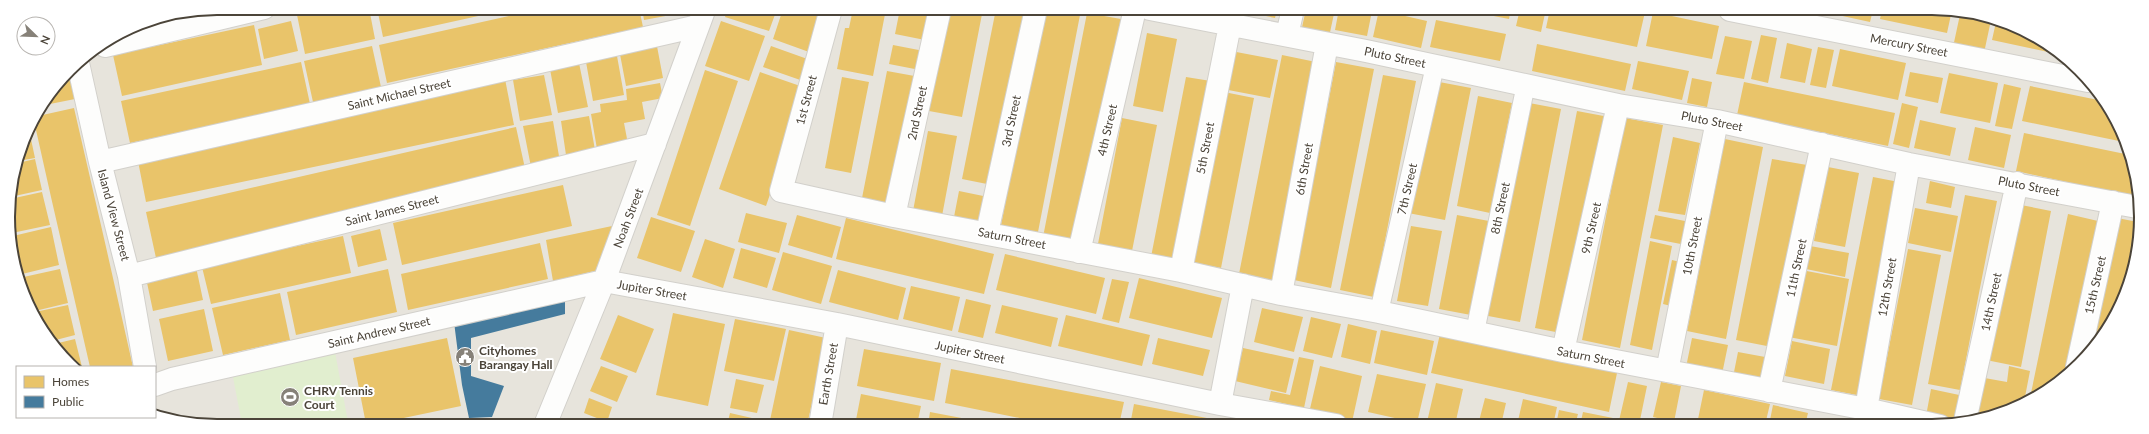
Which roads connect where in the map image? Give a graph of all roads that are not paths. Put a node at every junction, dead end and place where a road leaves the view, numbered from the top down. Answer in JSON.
{"nodes":[{"id":1,"x":235,"y":15,"type":"edge"},
{"id":2,"x":829,"y":15,"type":"edge"},
{"id":3,"x":939,"y":15,"type":"edge"},
{"id":4,"x":1035,"y":15,"type":"edge"},
{"id":5,"x":1134,"y":15,"type":"edge"},
{"id":6,"x":1180,"y":15,"type":"edge"},
{"id":7,"x":1292,"y":15,"type":"edge"},
{"id":8,"x":1763,"y":15,"type":"edge"},
{"id":9,"x":702,"y":17,"type":"edge"},
{"id":10,"x":1230,"y":25,"type":"junction"},
{"id":11,"x":1287,"y":35,"type":"junction"},
{"id":12,"x":113,"y":44,"type":"edge"},
{"id":13,"x":1327,"y":44,"type":"junction"},
{"id":14,"x":1435,"y":66,"type":"junction"},
{"id":15,"x":79,"y":69,"type":"edge"},
{"id":16,"x":2080,"y":79,"type":"edge"},
{"id":17,"x":1526,"y":84,"type":"junction"},
{"id":18,"x":1618,"y":105,"type":"junction"},
{"id":19,"x":1717,"y":122,"type":"junction"},
{"id":20,"x":655,"y":144,"type":"junction"},
{"id":21,"x":1822,"y":144,"type":"junction"},
{"id":22,"x":100,"y":162,"type":"junction"},
{"id":23,"x":1909,"y":164,"type":"junction"},
{"id":24,"x":2017,"y":183,"type":"junction"},
{"id":25,"x":781,"y":191,"type":"joint"},
{"id":26,"x":2113,"y":202,"type":"junction"},
{"id":27,"x":2134,"y":206,"type":"edge"},
{"id":28,"x":894,"y":216,"type":"junction"},
{"id":29,"x":987,"y":233,"type":"junction"},
{"id":30,"x":1079,"y":252,"type":"junction"},
{"id":31,"x":1181,"y":271,"type":"junction"},
{"id":32,"x":129,"y":276,"type":"junction"},
{"id":33,"x":604,"y":281,"type":"junction"},
{"id":34,"x":1243,"y":285,"type":"junction"},
{"id":35,"x":1281,"y":294,"type":"junction"},
{"id":36,"x":1379,"y":312,"type":"junction"},
{"id":37,"x":837,"y":324,"type":"junction"},
{"id":38,"x":1475,"y":332,"type":"junction"},
{"id":39,"x":1563,"y":351,"type":"junction"},
{"id":40,"x":2080,"y":355,"type":"edge"},
{"id":41,"x":145,"y":366,"type":"edge"},
{"id":42,"x":1667,"y":371,"type":"junction"},
{"id":43,"x":156,"y":385,"type":"edge"},
{"id":44,"x":1769,"y":391,"type":"junction"},
{"id":45,"x":1220,"y":404,"type":"junction"},
{"id":46,"x":1866,"y":409,"type":"junction"},
{"id":47,"x":1966,"y":416,"type":"edge"},
{"id":48,"x":547,"y":419,"type":"edge"},
{"id":49,"x":821,"y":419,"type":"edge"},
{"id":50,"x":1303,"y":419,"type":"edge"},
{"id":51,"x":1910,"y":419,"type":"edge"}],
"edges":[{"from":1,"to":12,"type":"street"},
{"from":2,"to":25,"type":"street","name":"1st Street"},
{"from":3,"to":28,"type":"street","name":"2nd Street"},
{"from":4,"to":29,"type":"street","name":"3rd Street"},
{"from":5,"to":30,"type":"street","name":"4th Street"},
{"from":6,"to":10,"type":"street","name":"Pluto Street"},
{"from":7,"to":11,"type":"street"},
{"from":8,"to":16,"type":"street","name":"Mercury Street"},
{"from":9,"to":20,"type":"street","name":"Noah Street"},
{"from":9,"to":22,"type":"street","name":"Saint Michael Street"},
{"from":10,"to":11,"type":"street","name":"Pluto Street"},
{"from":10,"to":31,"type":"street","name":"5th Street"},
{"from":11,"to":13,"type":"street","name":"Pluto Street"},
{"from":13,"to":14,"type":"street","name":"Pluto Street"},
{"from":13,"to":35,"type":"street","name":"6th Street"},
{"from":14,"to":17,"type":"street","name":"Pluto Street"},
{"from":14,"to":36,"type":"street","name":"7th Street"},
{"from":15,"to":22,"type":"street","name":"Island View Street"},
{"from":17,"to":18,"type":"street","name":"Pluto Street"},
{"from":17,"to":38,"type":"street","name":"8th Street"},
{"from":18,"to":19,"type":"street","name":"Pluto Street"},
{"from":18,"to":39,"type":"street","name":"9th Street"},
{"from":19,"to":21,"type":"street","name":"Pluto Street"},
{"from":19,"to":42,"type":"street","name":"10th Street"},
{"from":20,"to":32,"type":"street","name":"Saint James Street"},
{"from":20,"to":33,"type":"street","name":"Noah Street"},
{"from":21,"to":23,"type":"street","name":"Pluto Street"},
{"from":21,"to":44,"type":"street","name":"11th Street"},
{"from":22,"to":32,"type":"street","name":"Island View Street"},
{"from":23,"to":24,"type":"street","name":"Pluto Street"},
{"from":23,"to":46,"type":"street","name":"12th Street"},
{"from":24,"to":26,"type":"street","name":"Pluto Street"},
{"from":24,"to":47,"type":"street","name":"14th Street"},
{"from":25,"to":28,"type":"street","name":"Saturn Street"},
{"from":26,"to":27,"type":"street","name":"Pluto Street"},
{"from":26,"to":40,"type":"street","name":"15th Street"},
{"from":28,"to":29,"type":"street","name":"Saturn Street"},
{"from":29,"to":30,"type":"street","name":"Saturn Street"},
{"from":30,"to":31,"type":"street","name":"Saturn Street"},
{"from":31,"to":34,"type":"street","name":"Saturn Street"},
{"from":32,"to":41,"type":"street","name":"Island View Street"},
{"from":33,"to":37,"type":"street","name":"Jupiter Street"},
{"from":33,"to":43,"type":"street","name":"Saint Andrew Street"},
{"from":33,"to":48,"type":"street","name":"Noah Street"},
{"from":34,"to":35,"type":"street","name":"Saturn Street"},
{"from":34,"to":45,"type":"street"},
{"from":35,"to":36,"type":"street","name":"Saturn Street"},
{"from":36,"to":38,"type":"street","name":"Saturn Street"},
{"from":37,"to":45,"type":"street","name":"Jupiter Street"},
{"from":37,"to":49,"type":"street","name":"Earth Street"},
{"from":38,"to":39,"type":"street","name":"Saturn Street"},
{"from":39,"to":42,"type":"street","name":"Saturn Street"},
{"from":42,"to":44,"type":"street","name":"Saturn Street"},
{"from":44,"to":46,"type":"street","name":"Saturn Street"},
{"from":45,"to":50,"type":"street","name":"Jupiter Street"},
{"from":46,"to":51,"type":"street","name":"Saturn Street"}]}
